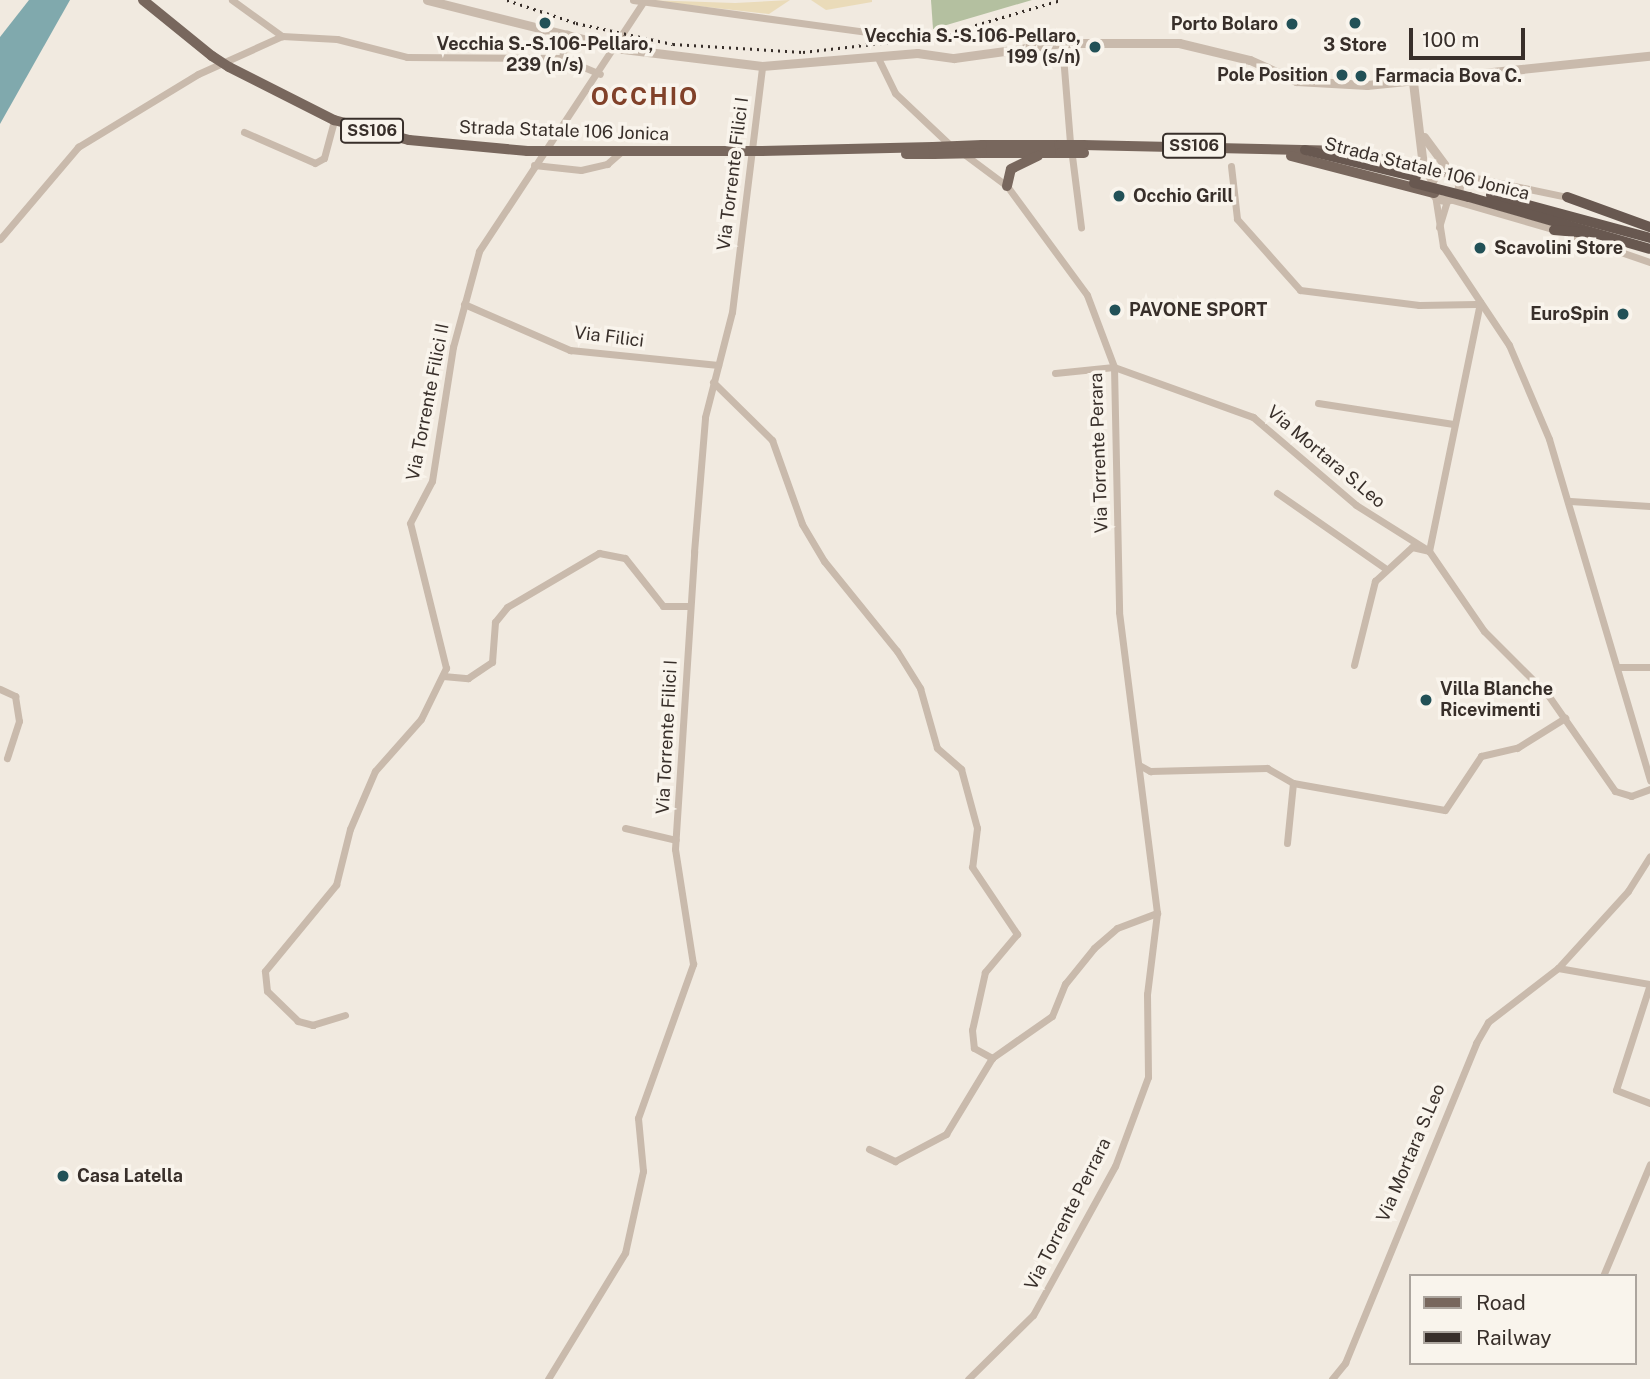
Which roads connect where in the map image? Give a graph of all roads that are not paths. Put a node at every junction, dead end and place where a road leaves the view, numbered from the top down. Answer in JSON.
{"nodes":[{"id":1,"x":144,"y":0,"type":"edge"},
{"id":2,"x":232,"y":0,"type":"edge"},
{"id":3,"x":428,"y":0,"type":"edge"},
{"id":4,"x":633,"y":0,"type":"edge"},
{"id":5,"x":642,"y":4,"type":"junction"},
{"id":6,"x":866,"y":32,"type":"dead end"},
{"id":7,"x":566,"y":33,"type":"junction"},
{"id":8,"x":282,"y":36,"type":"junction"},
{"id":9,"x":1062,"y":43,"type":"junction"},
{"id":10,"x":1650,"y":56,"type":"edge"},
{"id":11,"x":562,"y":58,"type":"junction"},
{"id":12,"x":879,"y":60,"type":"junction"},
{"id":13,"x":762,"y":66,"type":"junction"},
{"id":14,"x":600,"y":74,"type":"junction"},
{"id":15,"x":1413,"y":82,"type":"junction"},
{"id":16,"x":334,"y":120,"type":"junction"},
{"id":17,"x":1420,"y":126,"type":"junction"},
{"id":18,"x":244,"y":132,"type":"dead end"},
{"id":19,"x":1063,"y":147,"type":"junction"},
{"id":20,"x":982,"y":149,"type":"junction"},
{"id":21,"x":1047,"y":153,"type":"junction"},
{"id":22,"x":1305,"y":153,"type":"junction"},
{"id":23,"x":608,"y":156,"type":"junction"},
{"id":24,"x":1072,"y":156,"type":"dead end"},
{"id":25,"x":534,"y":165,"type":"junction"},
{"id":26,"x":1231,"y":166,"type":"dead end"},
{"id":27,"x":1423,"y":166,"type":"junction"},
{"id":28,"x":1444,"y":174,"type":"junction"},
{"id":29,"x":1007,"y":181,"type":"junction"},
{"id":30,"x":1470,"y":193,"type":"junction"},
{"id":31,"x":1434,"y":194,"type":"junction"},
{"id":32,"x":1567,"y":197,"type":"joint"},
{"id":33,"x":1448,"y":200,"type":"junction"},
{"id":34,"x":1080,"y":227,"type":"dead end"},
{"id":35,"x":1650,"y":227,"type":"edge"},
{"id":36,"x":1553,"y":230,"type":"junction"},
{"id":37,"x":1438,"y":231,"type":"junction"},
{"id":38,"x":1620,"y":238,"type":"junction"},
{"id":39,"x":1650,"y":238,"type":"edge"},
{"id":40,"x":0,"y":239,"type":"edge"},
{"id":41,"x":1650,"y":249,"type":"edge"},
{"id":42,"x":1650,"y":262,"type":"edge"},
{"id":43,"x":1478,"y":303,"type":"junction"},
{"id":44,"x":464,"y":304,"type":"junction"},
{"id":45,"x":718,"y":365,"type":"junction"},
{"id":46,"x":1114,"y":367,"type":"junction"},
{"id":47,"x":1055,"y":373,"type":"dead end"},
{"id":48,"x":713,"y":382,"type":"junction"},
{"id":49,"x":1318,"y":403,"type":"dead end"},
{"id":50,"x":1453,"y":424,"type":"junction"},
{"id":51,"x":1277,"y":492,"type":"dead end"},
{"id":52,"x":1570,"y":501,"type":"junction"},
{"id":53,"x":1650,"y":506,"type":"edge"},
{"id":54,"x":1429,"y":551,"type":"junction"},
{"id":55,"x":1385,"y":568,"type":"junction"},
{"id":56,"x":690,"y":606,"type":"junction"},
{"id":57,"x":1354,"y":666,"type":"dead end"},
{"id":58,"x":1618,"y":667,"type":"junction"},
{"id":59,"x":1650,"y":667,"type":"edge"},
{"id":60,"x":443,"y":676,"type":"junction"},
{"id":61,"x":0,"y":689,"type":"edge"},
{"id":62,"x":1565,"y":718,"type":"junction"},
{"id":63,"x":7,"y":758,"type":"dead end"},
{"id":64,"x":1139,"y":765,"type":"junction"},
{"id":65,"x":1650,"y":778,"type":"edge"},
{"id":66,"x":1293,"y":783,"type":"junction"},
{"id":67,"x":1650,"y":789,"type":"edge"},
{"id":68,"x":625,"y":828,"type":"dead end"},
{"id":69,"x":676,"y":840,"type":"junction"},
{"id":70,"x":1287,"y":843,"type":"dead end"},
{"id":71,"x":1650,"y":856,"type":"edge"},
{"id":72,"x":1157,"y":913,"type":"junction"},
{"id":73,"x":1558,"y":968,"type":"junction"},
{"id":74,"x":1650,"y":984,"type":"edge"},
{"id":75,"x":345,"y":1015,"type":"dead end"},
{"id":76,"x":992,"y":1058,"type":"junction"},
{"id":77,"x":1650,"y":1104,"type":"edge"},
{"id":78,"x":869,"y":1149,"type":"dead end"},
{"id":79,"x":1650,"y":1164,"type":"edge"},
{"id":80,"x":1604,"y":1274,"type":"edge"},
{"id":81,"x":548,"y":1379,"type":"edge"},
{"id":82,"x":968,"y":1379,"type":"edge"},
{"id":83,"x":1332,"y":1379,"type":"edge"}],
"edges":[{"from":1,"to":16,"type":"main road","name":"Strada Statale 106 Jonica","number":"SS106","bridge":true},
{"from":2,"to":8,"type":"street"},
{"from":3,"to":7,"type":"street"},
{"from":4,"to":5,"type":"street"},
{"from":5,"to":6,"type":"street"},
{"from":5,"to":14,"type":"street","name":"Via Torrente Filici II"},
{"from":7,"to":11,"type":"street"},
{"from":7,"to":13,"type":"street","bridge":true},
{"from":8,"to":11,"type":"street"},
{"from":8,"to":40,"type":"street"},
{"from":9,"to":12,"type":"street"},
{"from":9,"to":15,"type":"street"},
{"from":9,"to":19,"type":"street"},
{"from":10,"to":15,"type":"street"},
{"from":11,"to":14,"type":"street"},
{"from":12,"to":13,"type":"street"},
{"from":12,"to":29,"type":"street","name":"Via Torrente Perara"},
{"from":13,"to":45,"type":"street","name":"Via Torrente Filici I"},
{"from":14,"to":25,"type":"street","name":"Via Torrente Filici II"},
{"from":15,"to":17,"type":"street"},
{"from":16,"to":18,"type":"street"},
{"from":16,"to":23,"type":"main road","name":"Strada Statale 106 Jonica","number":"SS106","bridge":true},
{"from":17,"to":27,"type":"street"},
{"from":17,"to":28,"type":"street"},
{"from":19,"to":20,"type":"main road","name":"Strada Statale 106 Jonica","number":"SS106"},
{"from":19,"to":21,"type":"main road","name":"Strada Statale 106 Jonica","number":"SS106"},
{"from":19,"to":22,"type":"main road","name":"Strada Statale 106 Jonica","number":"SS106","bridge":true},
{"from":20,"to":21,"type":"main road","name":"Strada Statale 106 Jonica","number":"SS106"},
{"from":20,"to":23,"type":"main road","name":"Strada Statale 106 Jonica","number":"SS106","bridge":true},
{"from":21,"to":29,"type":"main road"},
{"from":22,"to":27,"type":"main road"},
{"from":22,"to":30,"type":"highway","name":"Strada Statale 106 Jonica","number":"SS106"},
{"from":22,"to":31,"type":"main road"},
{"from":23,"to":25,"type":"street"},
{"from":24,"to":34,"type":"street"},
{"from":25,"to":44,"type":"street","name":"Via Torrente Filici II"},
{"from":26,"to":43,"type":"street"},
{"from":27,"to":28,"type":"main road"},
{"from":28,"to":31,"type":"street"},
{"from":28,"to":32,"type":"street"},
{"from":28,"to":33,"type":"street"},
{"from":29,"to":46,"type":"street","name":"Via Torrente Perara"},
{"from":30,"to":38,"type":"highway","name":"Strada Statale 106 Jonica","number":"SS106"},
{"from":30,"to":39,"type":"highway","name":"Strada Statale 106 Jonica","number":"SS106"},
{"from":31,"to":33,"type":"street"},
{"from":31,"to":37,"type":"street"},
{"from":32,"to":35,"type":"highway"},
{"from":33,"to":36,"type":"street"},
{"from":33,"to":37,"type":"street"},
{"from":36,"to":38,"type":"highway"},
{"from":36,"to":42,"type":"street"},
{"from":37,"to":43,"type":"street"},
{"from":38,"to":41,"type":"highway","name":"Strada Statale 106 Jonica","number":"SS106"},
{"from":43,"to":50,"type":"street"},
{"from":43,"to":52,"type":"street"},
{"from":44,"to":45,"type":"street","name":"Via Filici"},
{"from":44,"to":60,"type":"street","name":"Via Torrente Filici II"},
{"from":45,"to":48,"type":"street","name":"Via Torrente Filici I"},
{"from":46,"to":47,"type":"street"},
{"from":46,"to":54,"type":"street","name":"Via Mortara S.Leo"},
{"from":46,"to":64,"type":"street","name":"Via Torrente Perara"},
{"from":48,"to":56,"type":"street","name":"Via Torrente Filici I"},
{"from":48,"to":76,"type":"street"},
{"from":49,"to":50,"type":"street"},
{"from":50,"to":54,"type":"street"},
{"from":51,"to":55,"type":"street"},
{"from":52,"to":53,"type":"street"},
{"from":52,"to":58,"type":"street"},
{"from":54,"to":55,"type":"street"},
{"from":54,"to":62,"type":"street","name":"Via Mortara S.Leo"},
{"from":55,"to":57,"type":"street"},
{"from":56,"to":60,"type":"street"},
{"from":56,"to":69,"type":"street","name":"Via Torrente Filici I"},
{"from":58,"to":59,"type":"street"},
{"from":58,"to":65,"type":"street"},
{"from":60,"to":75,"type":"street"},
{"from":61,"to":63,"type":"street"},
{"from":62,"to":66,"type":"street"},
{"from":62,"to":67,"type":"street","name":"Via Mortara S.Leo"},
{"from":64,"to":66,"type":"street"},
{"from":64,"to":72,"type":"street","name":"Via Torrente Perara"},
{"from":66,"to":70,"type":"street"},
{"from":68,"to":69,"type":"street"},
{"from":69,"to":81,"type":"street","name":"Via Torrente Filici I"},
{"from":71,"to":73,"type":"street","name":"Via Mortara S.Leo"},
{"from":72,"to":76,"type":"street"},
{"from":72,"to":82,"type":"street","name":"Via Torrente Perrara"},
{"from":73,"to":74,"type":"street"},
{"from":73,"to":83,"type":"street","name":"Via Mortara S.Leo"},
{"from":74,"to":77,"type":"street"},
{"from":76,"to":78,"type":"street"},
{"from":79,"to":80,"type":"street"}]}
